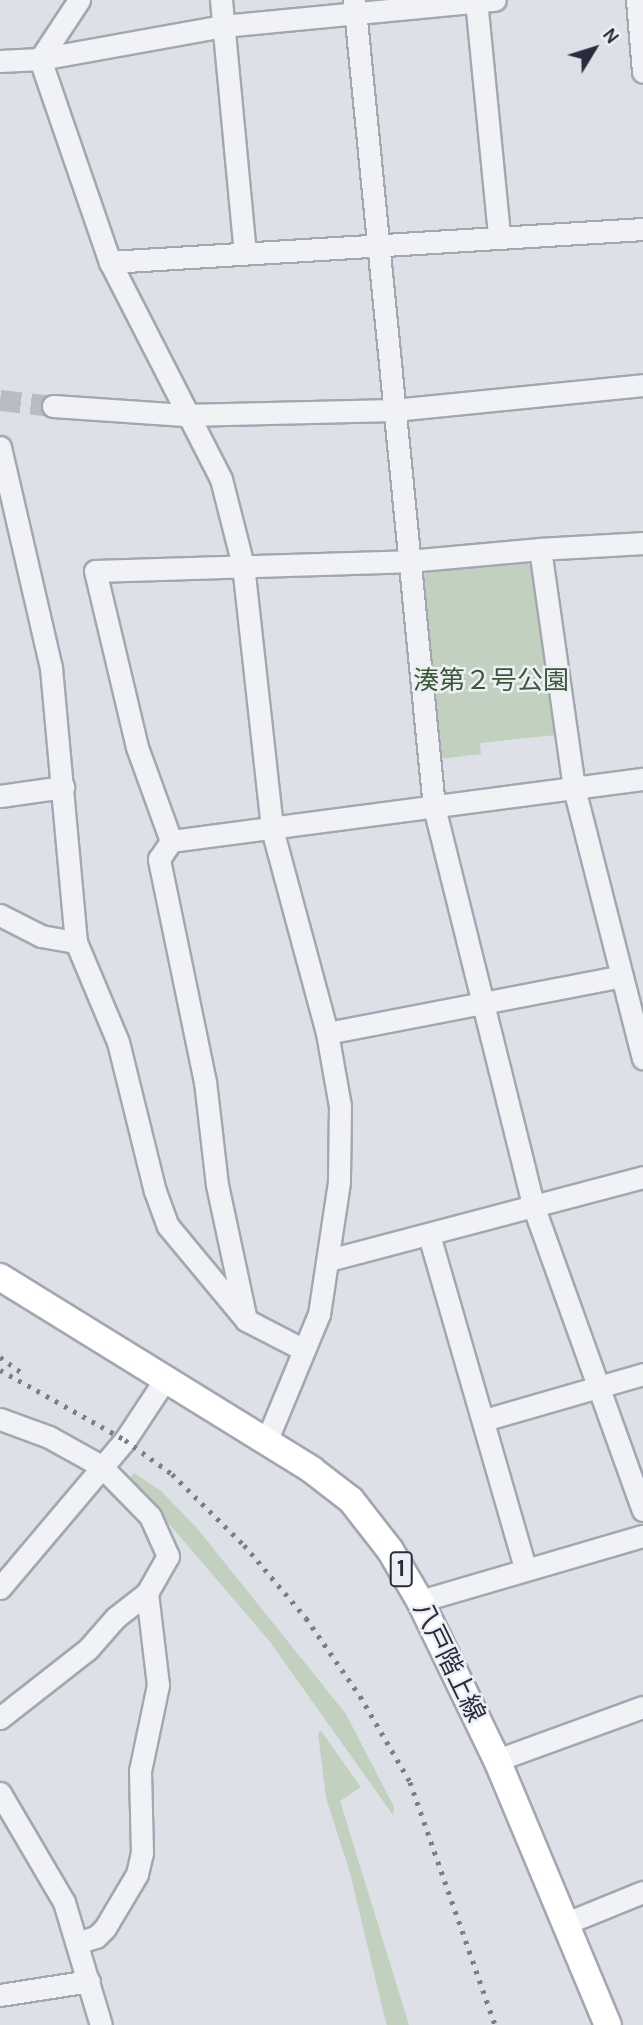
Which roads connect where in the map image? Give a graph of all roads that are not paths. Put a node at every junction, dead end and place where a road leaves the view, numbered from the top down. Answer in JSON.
{"nodes":[{"id":1,"x":79,"y":0,"type":"edge"},
{"id":2,"x":221,"y":0,"type":"edge"},
{"id":3,"x":637,"y":0,"type":"edge"},
{"id":4,"x":483,"y":1,"type":"edge"},
{"id":5,"x":355,"y":8,"type":"edge"},
{"id":6,"x":224,"y":26,"type":"junction"},
{"id":7,"x":40,"y":59,"type":"junction"},
{"id":8,"x":0,"y":61,"type":"edge"},
{"id":9,"x":643,"y":72,"type":"edge"},
{"id":10,"x":643,"y":229,"type":"edge"},
{"id":11,"x":499,"y":235,"type":"junction"},
{"id":12,"x":378,"y":245,"type":"junction"},
{"id":13,"x":245,"y":253,"type":"junction"},
{"id":14,"x":110,"y":262,"type":"junction"},
{"id":15,"x":643,"y":385,"type":"edge"},
{"id":16,"x":53,"y":405,"type":"tunnel mouth"},
{"id":17,"x":394,"y":410,"type":"junction"},
{"id":18,"x":185,"y":415,"type":"junction"},
{"id":19,"x":0,"y":447,"type":"edge"},
{"id":20,"x":643,"y":542,"type":"edge"},
{"id":21,"x":540,"y":549,"type":"junction"},
{"id":22,"x":408,"y":561,"type":"junction"},
{"id":23,"x":243,"y":565,"type":"junction"},
{"id":24,"x":643,"y":779,"type":"edge"},
{"id":25,"x":62,"y":787,"type":"junction"},
{"id":26,"x":574,"y":788,"type":"junction"},
{"id":27,"x":0,"y":796,"type":"edge"},
{"id":28,"x":434,"y":807,"type":"junction"},
{"id":29,"x":272,"y":829,"type":"junction"},
{"id":30,"x":171,"y":841,"type":"junction"},
{"id":31,"x":0,"y":915,"type":"edge"},
{"id":32,"x":76,"y":942,"type":"junction"},
{"id":33,"x":622,"y":976,"type":"junction"},
{"id":34,"x":483,"y":1005,"type":"junction"},
{"id":35,"x":327,"y":1032,"type":"junction"},
{"id":36,"x":643,"y":1058,"type":"edge"},
{"id":37,"x":643,"y":1177,"type":"edge"},
{"id":38,"x":534,"y":1208,"type":"junction"},
{"id":39,"x":429,"y":1236,"type":"junction"},
{"id":40,"x":329,"y":1260,"type":"junction"},
{"id":41,"x":0,"y":1277,"type":"edge"},
{"id":42,"x":246,"y":1321,"type":"junction"},
{"id":43,"x":304,"y":1350,"type":"junction"},
{"id":44,"x":643,"y":1374,"type":"edge"},
{"id":45,"x":164,"y":1381,"type":"junction"},
{"id":46,"x":598,"y":1388,"type":"junction"},
{"id":47,"x":0,"y":1419,"type":"edge"},
{"id":48,"x":484,"y":1420,"type":"junction"},
{"id":49,"x":266,"y":1443,"type":"junction"},
{"id":50,"x":101,"y":1466,"type":"junction"},
{"id":51,"x":643,"y":1510,"type":"edge"},
{"id":52,"x":643,"y":1536,"type":"edge"},
{"id":53,"x":525,"y":1568,"type":"junction"},
{"id":54,"x":0,"y":1588,"type":"edge"},
{"id":55,"x":147,"y":1593,"type":"junction"},
{"id":56,"x":420,"y":1601,"type":"junction"},
{"id":57,"x":643,"y":1707,"type":"edge"},
{"id":58,"x":0,"y":1718,"type":"edge"},
{"id":59,"x":498,"y":1760,"type":"junction"},
{"id":60,"x":0,"y":1793,"type":"edge"},
{"id":61,"x":643,"y":1892,"type":"edge"},
{"id":62,"x":564,"y":1924,"type":"junction"},
{"id":63,"x":77,"y":1943,"type":"junction"},
{"id":64,"x":89,"y":1981,"type":"junction"},
{"id":65,"x":0,"y":1995,"type":"edge"},
{"id":66,"x":101,"y":2025,"type":"edge"},
{"id":67,"x":608,"y":2025,"type":"edge"}],
"edges":[{"from":1,"to":7,"type":"street"},
{"from":2,"to":6,"type":"street"},
{"from":3,"to":9,"type":"street"},
{"from":4,"to":5,"type":"street"},
{"from":4,"to":11,"type":"street"},
{"from":5,"to":6,"type":"street"},
{"from":5,"to":12,"type":"street"},
{"from":6,"to":7,"type":"street"},
{"from":6,"to":13,"type":"street"},
{"from":7,"to":8,"type":"street"},
{"from":7,"to":14,"type":"street"},
{"from":10,"to":11,"type":"street"},
{"from":11,"to":12,"type":"street"},
{"from":12,"to":13,"type":"street"},
{"from":12,"to":17,"type":"street"},
{"from":13,"to":14,"type":"street"},
{"from":14,"to":18,"type":"street"},
{"from":15,"to":17,"type":"street"},
{"from":16,"to":18,"type":"street"},
{"from":17,"to":18,"type":"street"},
{"from":17,"to":22,"type":"street"},
{"from":18,"to":23,"type":"street"},
{"from":19,"to":25,"type":"street"},
{"from":20,"to":21,"type":"street"},
{"from":21,"to":22,"type":"street"},
{"from":21,"to":26,"type":"street"},
{"from":22,"to":23,"type":"street"},
{"from":22,"to":28,"type":"street"},
{"from":23,"to":29,"type":"street"},
{"from":23,"to":30,"type":"street"},
{"from":24,"to":26,"type":"street"},
{"from":25,"to":27,"type":"street"},
{"from":25,"to":32,"type":"street"},
{"from":26,"to":28,"type":"street"},
{"from":26,"to":33,"type":"street"},
{"from":28,"to":29,"type":"street"},
{"from":28,"to":34,"type":"street"},
{"from":29,"to":30,"type":"street"},
{"from":29,"to":35,"type":"street"},
{"from":30,"to":42,"type":"street"},
{"from":31,"to":32,"type":"street"},
{"from":32,"to":42,"type":"street"},
{"from":33,"to":34,"type":"street"},
{"from":33,"to":36,"type":"street"},
{"from":34,"to":35,"type":"street"},
{"from":34,"to":38,"type":"street"},
{"from":35,"to":40,"type":"street"},
{"from":37,"to":38,"type":"street"},
{"from":38,"to":39,"type":"street"},
{"from":38,"to":46,"type":"street"},
{"from":39,"to":40,"type":"street"},
{"from":39,"to":48,"type":"street"},
{"from":40,"to":43,"type":"street"},
{"from":41,"to":45,"type":"main road","name":"八戸階上線","number":"1"},
{"from":42,"to":43,"type":"street"},
{"from":43,"to":49,"type":"street"},
{"from":44,"to":46,"type":"street"},
{"from":45,"to":49,"type":"main road","name":"八戸階上線","number":"1"},
{"from":45,"to":50,"type":"street"},
{"from":46,"to":48,"type":"street"},
{"from":46,"to":51,"type":"street"},
{"from":47,"to":50,"type":"street"},
{"from":48,"to":53,"type":"street"},
{"from":49,"to":56,"type":"main road","name":"八戸階上線","number":"1"},
{"from":50,"to":54,"type":"street"},
{"from":50,"to":55,"type":"street"},
{"from":52,"to":53,"type":"street"},
{"from":53,"to":56,"type":"street"},
{"from":55,"to":58,"type":"street"},
{"from":55,"to":63,"type":"street"},
{"from":56,"to":59,"type":"main road","name":"八戸階上線","number":"1"},
{"from":57,"to":59,"type":"street"},
{"from":59,"to":62,"type":"main road","name":"八戸階上線","number":"1"},
{"from":60,"to":63,"type":"street"},
{"from":61,"to":62,"type":"street"},
{"from":62,"to":67,"type":"main road","name":"八戸階上線","number":"1"},
{"from":63,"to":64,"type":"street"},
{"from":64,"to":65,"type":"street"},
{"from":64,"to":66,"type":"street"}]}
